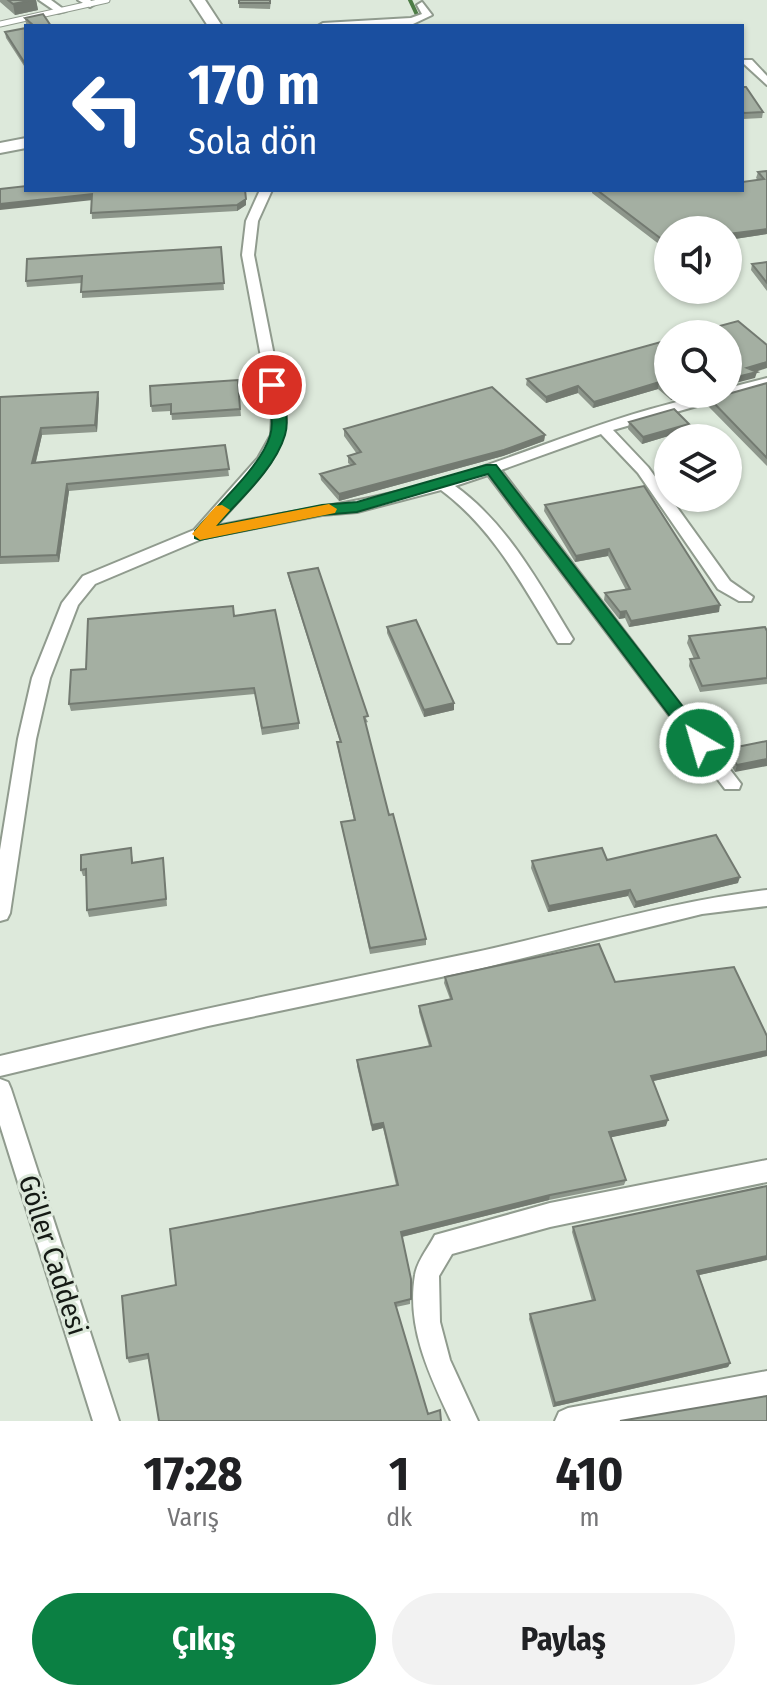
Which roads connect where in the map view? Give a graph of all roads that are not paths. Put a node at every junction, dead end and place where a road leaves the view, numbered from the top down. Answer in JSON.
{"nodes":[{"id":1,"x":44,"y":0,"type":"edge"},
{"id":2,"x":107,"y":0,"type":"edge"},
{"id":3,"x":198,"y":0,"type":"edge"},
{"id":4,"x":87,"y":2,"type":"edge"},
{"id":5,"x":422,"y":5,"type":"dead end"},
{"id":6,"x":61,"y":11,"type":"junction"},
{"id":7,"x":0,"y":24,"type":"edge"},
{"id":8,"x":214,"y":24,"type":"edge"},
{"id":9,"x":359,"y":24,"type":"edge"},
{"id":10,"x":764,"y":57,"type":"dead end"},
{"id":11,"x":745,"y":63,"type":"edge"},
{"id":12,"x":767,"y":82,"type":"edge"},
{"id":13,"x":24,"y":143,"type":"edge"},
{"id":14,"x":0,"y":148,"type":"edge"},
{"id":15,"x":265,"y":192,"type":"edge"},
{"id":16,"x":767,"y":382,"type":"edge"},
{"id":17,"x":742,"y":388,"type":"edge"},
{"id":18,"x":672,"y":408,"type":"edge"},
{"id":19,"x":603,"y":428,"type":"junction"},
{"id":20,"x":491,"y":468,"type":"junction"},
{"id":21,"x":443,"y":484,"type":"junction"},
{"id":22,"x":200,"y":534,"type":"junction"},
{"id":23,"x":745,"y":597,"type":"dead end"},
{"id":24,"x":564,"y":639,"type":"dead end"},
{"id":25,"x":732,"y":784,"type":"dead end"},
{"id":26,"x":767,"y":898,"type":"edge"},
{"id":27,"x":0,"y":913,"type":"edge"},
{"id":28,"x":0,"y":1066,"type":"edge"},
{"id":29,"x":0,"y":1089,"type":"edge"},
{"id":30,"x":767,"y":1171,"type":"edge"},
{"id":31,"x":767,"y":1384,"type":"edge"},
{"id":32,"x":106,"y":1421,"type":"edge"},
{"id":33,"x":465,"y":1421,"type":"edge"},
{"id":34,"x":568,"y":1421,"type":"edge"}],
"edges":[{"from":1,"to":6,"type":"street"},
{"from":2,"to":4,"type":"lane"},
{"from":3,"to":8,"type":"street"},
{"from":4,"to":6,"type":"lane"},
{"from":5,"to":9,"type":"street"},
{"from":6,"to":7,"type":"lane"},
{"from":10,"to":11,"type":"street"},
{"from":11,"to":12,"type":"street"},
{"from":13,"to":14,"type":"street"},
{"from":15,"to":22,"type":"street"},
{"from":16,"to":17,"type":"street"},
{"from":18,"to":19,"type":"street"},
{"from":19,"to":20,"type":"street"},
{"from":19,"to":23,"type":"street"},
{"from":20,"to":21,"type":"street"},
{"from":20,"to":25,"type":"street"},
{"from":21,"to":22,"type":"street"},
{"from":21,"to":24,"type":"street"},
{"from":22,"to":27,"type":"street"},
{"from":26,"to":28,"type":"street"},
{"from":29,"to":32,"type":"street","name":"Göller Caddesi"},
{"from":30,"to":33,"type":"street"},
{"from":31,"to":34,"type":"street"}]}
